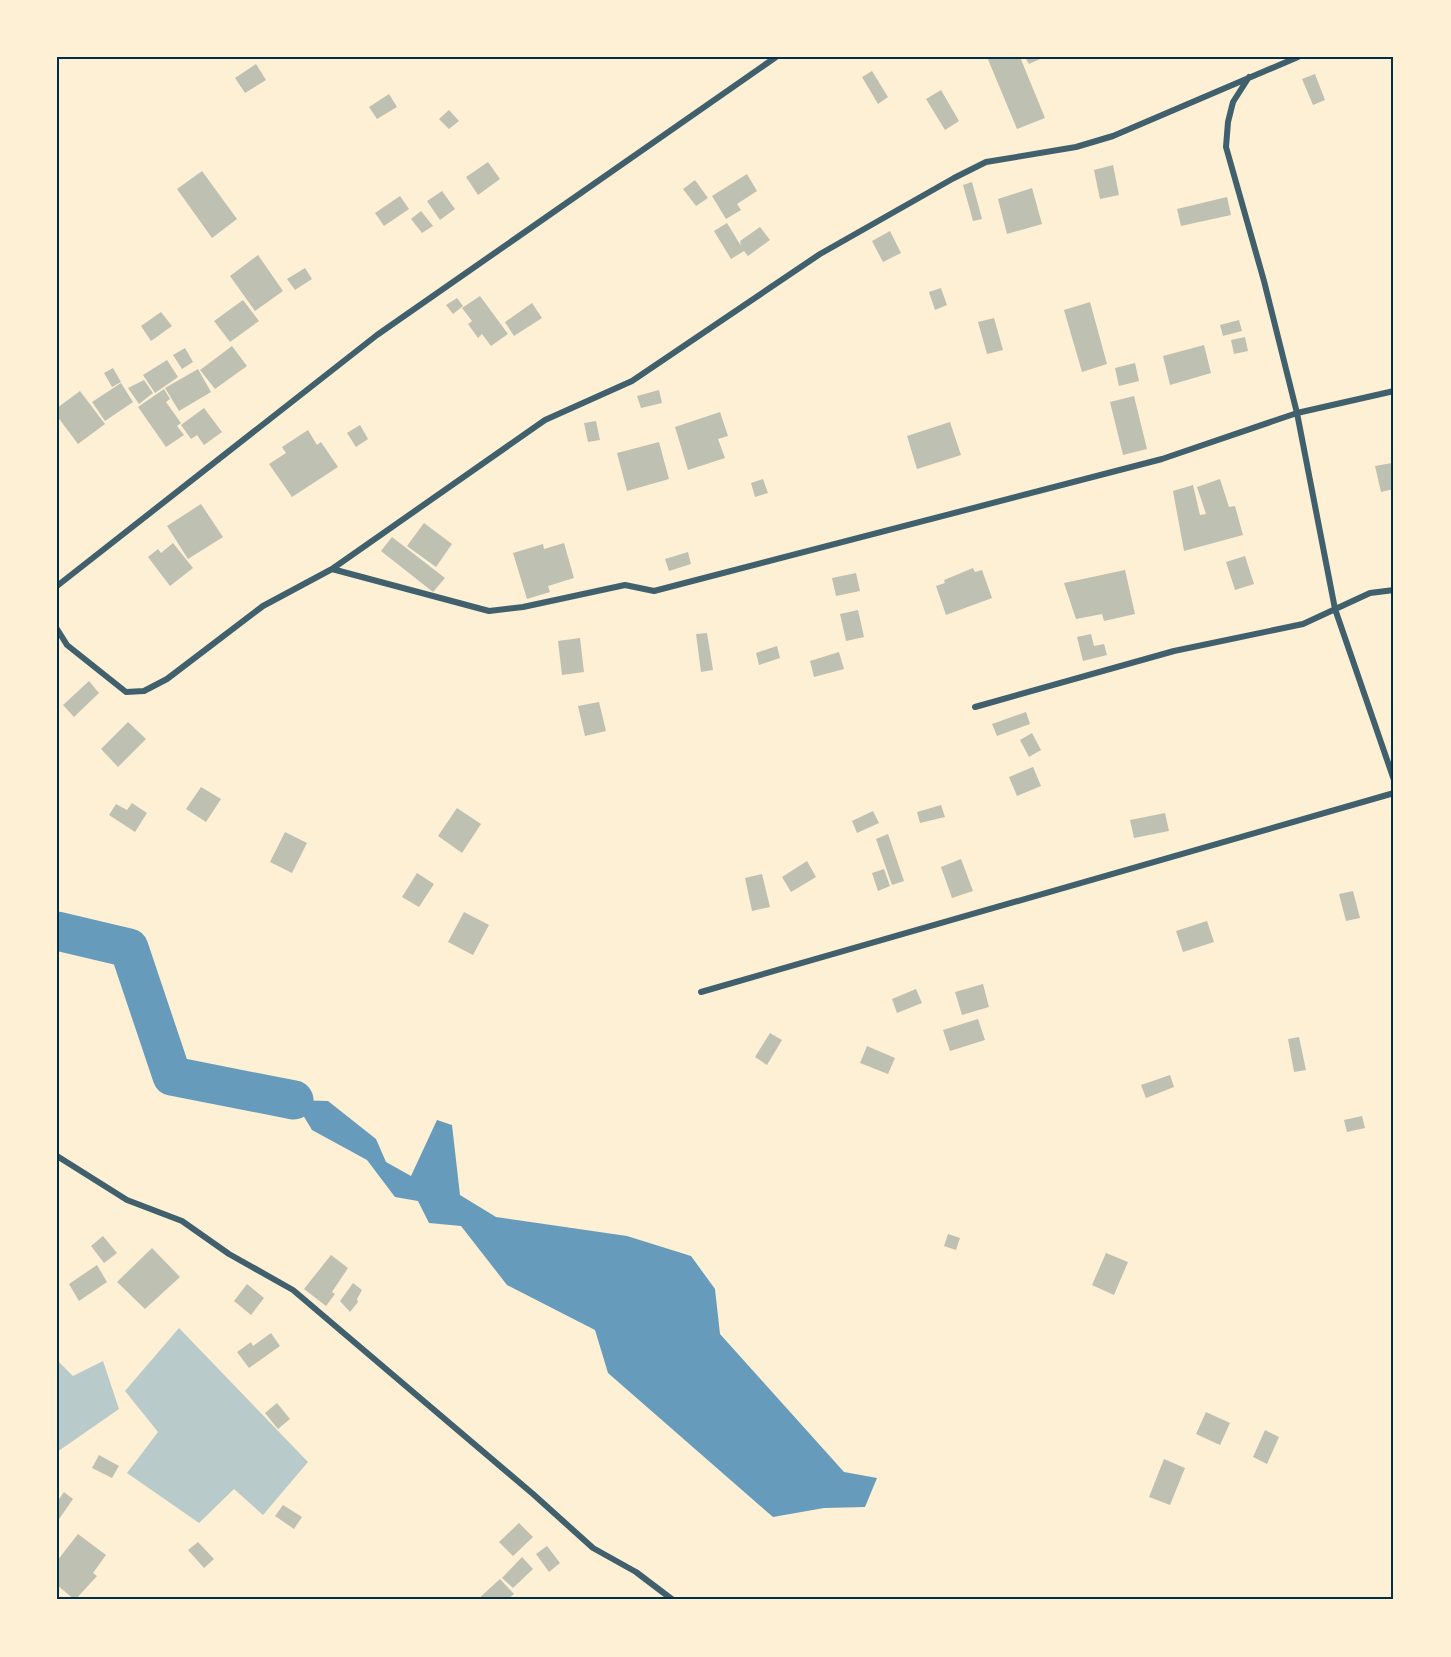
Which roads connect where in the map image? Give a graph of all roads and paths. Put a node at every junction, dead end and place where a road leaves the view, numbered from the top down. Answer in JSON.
{"nodes":[{"id":1,"x":776,"y":57,"type":"edge"},
{"id":2,"x":1298,"y":57,"type":"edge"},
{"id":3,"x":1250,"y":76,"type":"junction"},
{"id":4,"x":1394,"y":391,"type":"edge"},
{"id":5,"x":1297,"y":413,"type":"junction"},
{"id":6,"x":332,"y":569,"type":"junction"},
{"id":7,"x":57,"y":586,"type":"edge"},
{"id":8,"x":1394,"y":590,"type":"edge"},
{"id":9,"x":1335,"y":609,"type":"junction"},
{"id":10,"x":57,"y":629,"type":"edge"},
{"id":11,"x":975,"y":707,"type":"dead end"},
{"id":12,"x":1394,"y":780,"type":"edge"},
{"id":13,"x":1394,"y":793,"type":"edge"},
{"id":14,"x":701,"y":992,"type":"dead end"},
{"id":15,"x":57,"y":1156,"type":"edge"},
{"id":16,"x":673,"y":1600,"type":"edge"}],
"edges":[{"from":1,"to":7,"type":"street"},
{"from":2,"to":3,"type":"street"},
{"from":3,"to":5,"type":"street"},
{"from":3,"to":6,"type":"street"},
{"from":4,"to":5,"type":"street"},
{"from":5,"to":6,"type":"street"},
{"from":5,"to":9,"type":"street"},
{"from":6,"to":10,"type":"street"},
{"from":8,"to":9,"type":"street"},
{"from":9,"to":11,"type":"street"},
{"from":9,"to":12,"type":"street"},
{"from":13,"to":14,"type":"street"},
{"from":15,"to":16,"type":"street"}]}
